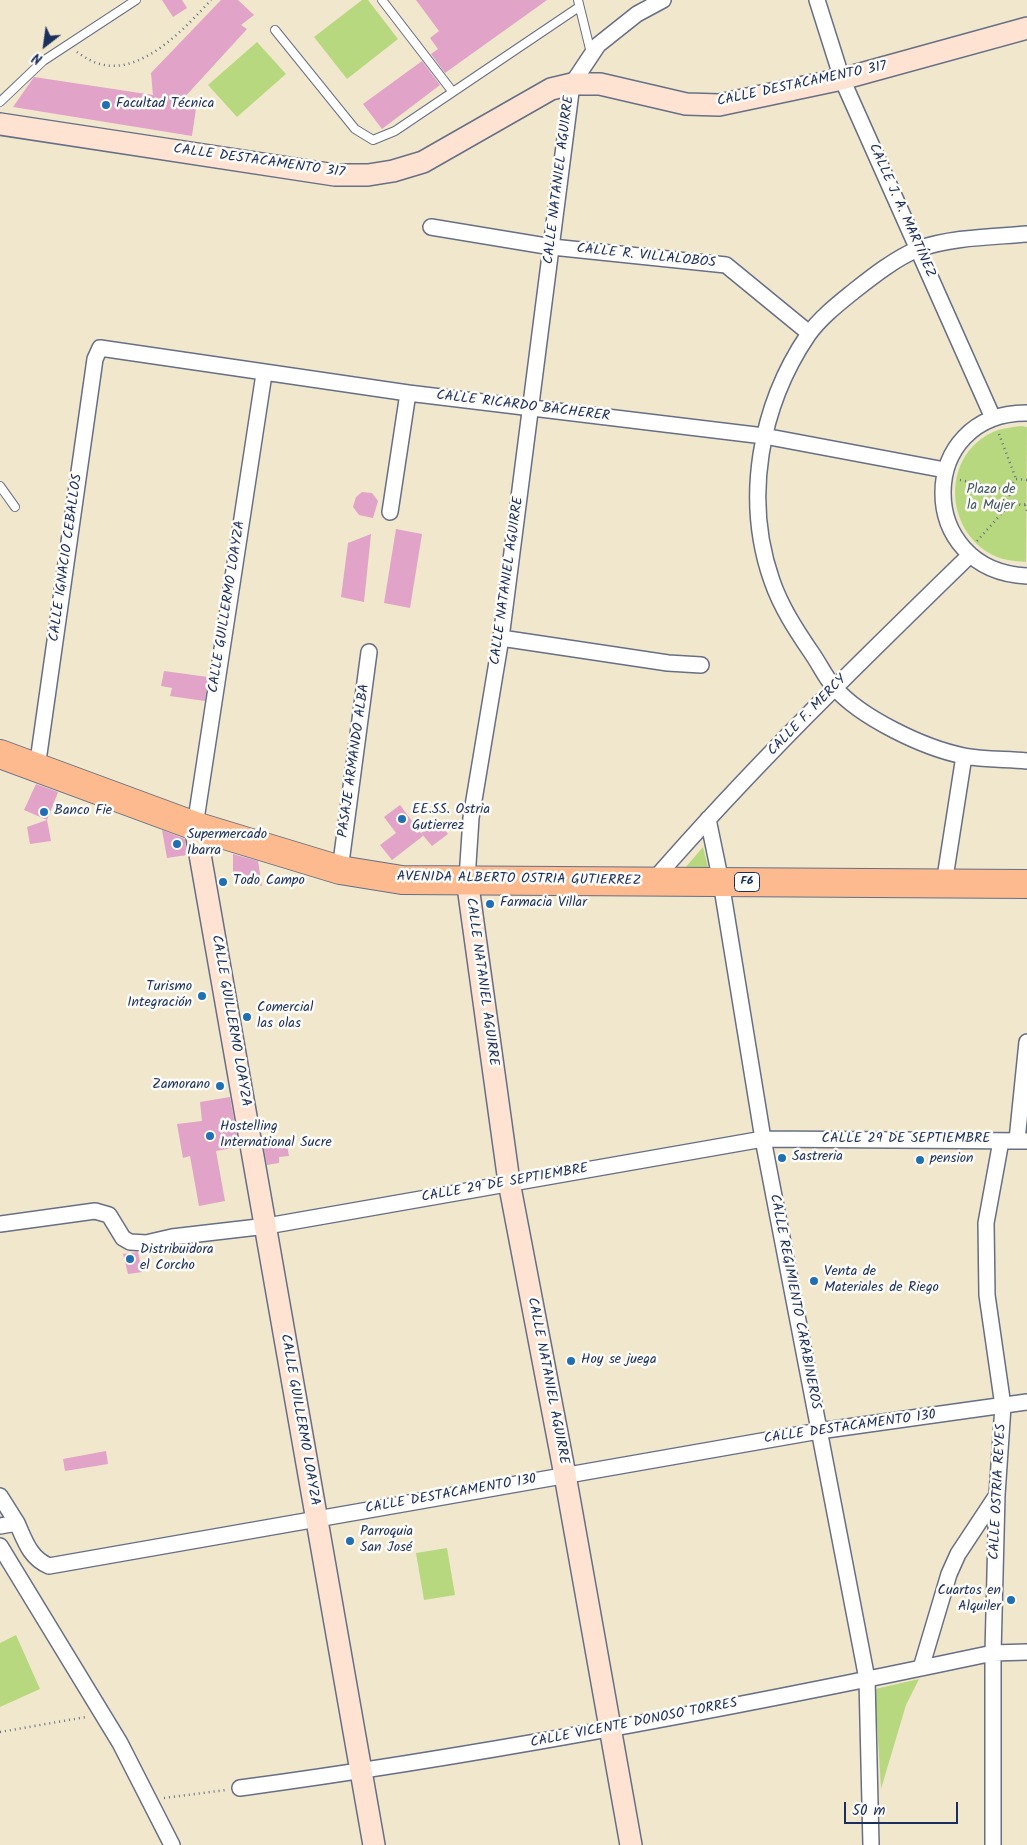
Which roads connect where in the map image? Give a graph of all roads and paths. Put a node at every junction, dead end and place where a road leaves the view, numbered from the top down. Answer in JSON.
{"nodes":[{"id":1,"x":136,"y":0,"type":"edge"},
{"id":2,"x":211,"y":0,"type":"edge"},
{"id":3,"x":382,"y":0,"type":"edge"},
{"id":4,"x":664,"y":0,"type":"edge"},
{"id":5,"x":817,"y":0,"type":"edge"},
{"id":6,"x":579,"y":3,"type":"edge"},
{"id":7,"x":1027,"y":28,"type":"edge"},
{"id":8,"x":274,"y":30,"type":"dead end"},
{"id":9,"x":67,"y":46,"type":"junction"},
{"id":10,"x":592,"y":53,"type":"junction"},
{"id":11,"x":842,"y":79,"type":"junction"},
{"id":12,"x":572,"y":84,"type":"junction"},
{"id":13,"x":452,"y":91,"type":"junction"},
{"id":14,"x":0,"y":102,"type":"edge"},
{"id":15,"x":2,"y":123,"type":"edge"},
{"id":16,"x":431,"y":226,"type":"dead end"},
{"id":17,"x":1027,"y":234,"type":"edge"},
{"id":18,"x":552,"y":247,"type":"junction"},
{"id":19,"x":918,"y":250,"type":"junction"},
{"id":20,"x":809,"y":333,"type":"junction"},
{"id":21,"x":100,"y":348,"type":"joint"},
{"id":22,"x":264,"y":374,"type":"junction"},
{"id":23,"x":408,"y":394,"type":"junction"},
{"id":24,"x":530,"y":408,"type":"junction"},
{"id":25,"x":1027,"y":413,"type":"edge"},
{"id":26,"x":993,"y":418,"type":"junction"},
{"id":27,"x":764,"y":436,"type":"junction"},
{"id":28,"x":945,"y":470,"type":"junction"},
{"id":29,"x":1016,"y":479,"type":"junction"},
{"id":30,"x":1027,"y":480,"type":"edge"},
{"id":31,"x":0,"y":486,"type":"edge"},
{"id":32,"x":1008,"y":490,"type":"junction"},
{"id":33,"x":1012,"y":502,"type":"junction"},
{"id":34,"x":1026,"y":504,"type":"edge"},
{"id":35,"x":15,"y":507,"type":"dead end"},
{"id":36,"x":1027,"y":511,"type":"edge"},
{"id":37,"x":390,"y":512,"type":"dead end"},
{"id":38,"x":966,"y":552,"type":"junction"},
{"id":39,"x":1027,"y":576,"type":"edge"},
{"id":40,"x":501,"y":638,"type":"junction"},
{"id":41,"x":370,"y":652,"type":"dead end"},
{"id":42,"x":701,"y":665,"type":"dead end"},
{"id":43,"x":834,"y":688,"type":"junction"},
{"id":44,"x":0,"y":754,"type":"edge"},
{"id":45,"x":964,"y":756,"type":"junction"},
{"id":46,"x":1027,"y":761,"type":"edge"},
{"id":47,"x":37,"y":768,"type":"junction"},
{"id":48,"x":708,"y":819,"type":"junction"},
{"id":49,"x":195,"y":826,"type":"junction"},
{"id":50,"x":340,"y":870,"type":"junction"},
{"id":51,"x":467,"y":879,"type":"junction"},
{"id":52,"x":652,"y":882,"type":"junction"},
{"id":53,"x":722,"y":882,"type":"junction"},
{"id":54,"x":944,"y":884,"type":"junction"},
{"id":55,"x":1027,"y":884,"type":"edge"},
{"id":56,"x":1027,"y":1042,"type":"edge"},
{"id":57,"x":763,"y":1139,"type":"junction"},
{"id":58,"x":1022,"y":1140,"type":"edge"},
{"id":59,"x":1001,"y":1141,"type":"junction"},
{"id":60,"x":509,"y":1182,"type":"junction"},
{"id":61,"x":0,"y":1224,"type":"edge"},
{"id":62,"x":266,"y":1226,"type":"junction"},
{"id":63,"x":1027,"y":1402,"type":"edge"},
{"id":64,"x":1003,"y":1406,"type":"junction"},
{"id":65,"x":819,"y":1432,"type":"junction"},
{"id":66,"x":565,"y":1475,"type":"junction"},
{"id":67,"x":997,"y":1495,"type":"junction"},
{"id":68,"x":0,"y":1496,"type":"edge"},
{"id":69,"x":316,"y":1518,"type":"junction"},
{"id":70,"x":17,"y":1523,"type":"junction"},
{"id":71,"x":0,"y":1526,"type":"edge"},
{"id":72,"x":0,"y":1546,"type":"edge"},
{"id":73,"x":1027,"y":1652,"type":"edge"},
{"id":74,"x":993,"y":1653,"type":"junction"},
{"id":75,"x":921,"y":1668,"type":"junction"},
{"id":76,"x":867,"y":1679,"type":"junction"},
{"id":77,"x":102,"y":1714,"type":"junction"},
{"id":78,"x":609,"y":1730,"type":"junction"},
{"id":79,"x":0,"y":1732,"type":"edge"},
{"id":80,"x":361,"y":1772,"type":"junction"},
{"id":81,"x":240,"y":1788,"type":"joint"},
{"id":82,"x":149,"y":1800,"type":"junction"},
{"id":83,"x":172,"y":1845,"type":"edge"},
{"id":84,"x":374,"y":1845,"type":"edge"},
{"id":85,"x":631,"y":1845,"type":"edge"},
{"id":86,"x":871,"y":1845,"type":"edge"},
{"id":87,"x":993,"y":1845,"type":"edge"}],
"edges":[{"from":1,"to":9,"type":"lane"},
{"from":2,"to":9,"type":"path"},
{"from":3,"to":13,"type":"lane"},
{"from":4,"to":10,"type":"street"},
{"from":5,"to":11,"type":"street","name":"CALLE J. A. MARTÍNEZ"},
{"from":6,"to":10,"type":"lane"},
{"from":6,"to":13,"type":"lane"},
{"from":7,"to":11,"type":"street","name":"CALLE DESTACAMENTO 317"},
{"from":8,"to":13,"type":"lane"},
{"from":9,"to":14,"type":"lane"},
{"from":10,"to":12,"type":"street"},
{"from":11,"to":12,"type":"street","name":"CALLE DESTACAMENTO 317"},
{"from":11,"to":19,"type":"street","name":"CALLE J. A. MARTÍNEZ"},
{"from":12,"to":15,"type":"street","name":"CALLE DESTACAMENTO 317"},
{"from":12,"to":18,"type":"street","name":"CALLE NATANIEL AGUIRRE"},
{"from":16,"to":18,"type":"street","name":"CALLE R. VILLALOBOS"},
{"from":17,"to":19,"type":"street"},
{"from":18,"to":20,"type":"street","name":"CALLE R. VILLALOBOS"},
{"from":18,"to":24,"type":"street","name":"CALLE NATANIEL AGUIRRE"},
{"from":19,"to":20,"type":"street"},
{"from":19,"to":26,"type":"street","name":"CALLE J. A. MARTÍNEZ"},
{"from":20,"to":27,"type":"street"},
{"from":21,"to":22,"type":"street","name":"CALLE RICARDO BACHERER"},
{"from":21,"to":47,"type":"street","name":"CALLE IGNACIO CEBALLOS"},
{"from":22,"to":23,"type":"street","name":"CALLE RICARDO BACHERER"},
{"from":22,"to":49,"type":"street","name":"CALLE GUILLERMO LOAYZA"},
{"from":23,"to":24,"type":"street","name":"CALLE RICARDO BACHERER"},
{"from":23,"to":37,"type":"street"},
{"from":24,"to":27,"type":"street","name":"CALLE RICARDO BACHERER"},
{"from":24,"to":40,"type":"street","name":"CALLE NATANIEL AGUIRRE"},
{"from":25,"to":26,"type":"street"},
{"from":26,"to":28,"type":"street"},
{"from":26,"to":29,"type":"path"},
{"from":27,"to":28,"type":"street","name":"CALLE RICARDO BACHERER"},
{"from":27,"to":43,"type":"street"},
{"from":28,"to":32,"type":"path"},
{"from":28,"to":38,"type":"street"},
{"from":29,"to":30,"type":"path"},
{"from":29,"to":32,"type":"path"},
{"from":31,"to":35,"type":"lane"},
{"from":32,"to":33,"type":"path"},
{"from":33,"to":34,"type":"path"},
{"from":33,"to":38,"type":"path"},
{"from":34,"to":36,"type":"path"},
{"from":38,"to":39,"type":"street"},
{"from":38,"to":43,"type":"street","name":"CALLE F. MERCY"},
{"from":40,"to":42,"type":"street"},
{"from":40,"to":51,"type":"street","name":"CALLE NATANIEL AGUIRRE"},
{"from":41,"to":50,"type":"street","name":"PASAJE ARMANDO ALBA"},
{"from":43,"to":45,"type":"street"},
{"from":43,"to":48,"type":"street","name":"CALLE F. MERCY"},
{"from":44,"to":47,"type":"highway","name":"AVENIDA ALBERTO OSTRIA GUTIERREZ","number":"F6"},
{"from":45,"to":46,"type":"street"},
{"from":45,"to":54,"type":"street"},
{"from":47,"to":49,"type":"highway","name":"AVENIDA ALBERTO OSTRIA GUTIERREZ","number":"F6"},
{"from":48,"to":52,"type":"street","name":"CALLE F. MERCY"},
{"from":48,"to":53,"type":"street","name":"CALLE REGIMIENTO CARABINEROS"},
{"from":49,"to":50,"type":"highway","name":"AVENIDA ALBERTO OSTRIA GUTIERREZ","number":"F6"},
{"from":49,"to":62,"type":"street","name":"CALLE GUILLERMO LOAYZA"},
{"from":50,"to":51,"type":"highway","name":"AVENIDA ALBERTO OSTRIA GUTIERREZ","number":"F6"},
{"from":51,"to":52,"type":"highway","name":"AVENIDA ALBERTO OSTRIA GUTIERREZ","number":"F6"},
{"from":51,"to":60,"type":"street","name":"CALLE NATANIEL AGUIRRE"},
{"from":52,"to":53,"type":"highway","name":"AVENIDA ALBERTO OSTRIA GUTIERREZ","number":"F6"},
{"from":53,"to":54,"type":"highway","name":"AVENIDA ALBERTO OSTRIA GUTIERREZ","number":"F6"},
{"from":53,"to":57,"type":"street","name":"CALLE REGIMIENTO CARABINEROS"},
{"from":54,"to":55,"type":"highway","name":"AVENIDA ALBERTO OSTRIA GUTIERREZ","number":"F6"},
{"from":56,"to":58,"type":"street"},
{"from":57,"to":59,"type":"street","name":"CALLE 29 DE SEPTIEMBRE"},
{"from":57,"to":60,"type":"street","name":"CALLE 29 DE SEPTIEMBRE"},
{"from":57,"to":65,"type":"street","name":"CALLE REGIMIENTO CARABINEROS"},
{"from":58,"to":59,"type":"street","name":"CALLE 29 DE SEPTIEMBRE"},
{"from":59,"to":64,"type":"street","name":"CALLE OSTRIA REYES"},
{"from":60,"to":62,"type":"street","name":"CALLE 29 DE SEPTIEMBRE"},
{"from":60,"to":66,"type":"street","name":"CALLE NATANIEL AGUIRRE"},
{"from":61,"to":62,"type":"street","name":"CALLE 29 DE SEPTIEMBRE"},
{"from":62,"to":69,"type":"street","name":"CALLE GUILLERMO LOAYZA"},
{"from":63,"to":64,"type":"street","name":"CALLE DESTACAMENTO 130"},
{"from":64,"to":65,"type":"street","name":"CALLE DESTACAMENTO 130"},
{"from":64,"to":67,"type":"street","name":"CALLE OSTRIA REYES"},
{"from":65,"to":66,"type":"street","name":"CALLE DESTACAMENTO 130"},
{"from":65,"to":76,"type":"street","name":"CALLE REGIMIENTO CARABINEROS"},
{"from":66,"to":69,"type":"street","name":"CALLE DESTACAMENTO 130"},
{"from":66,"to":78,"type":"street","name":"CALLE NATANIEL AGUIRRE"},
{"from":67,"to":74,"type":"street","name":"CALLE OSTRIA REYES"},
{"from":67,"to":75,"type":"street"},
{"from":68,"to":70,"type":"street","name":"CALLE DESTACAMENTO 130"},
{"from":69,"to":70,"type":"street","name":"CALLE DESTACAMENTO 130"},
{"from":69,"to":80,"type":"street","name":"CALLE GUILLERMO LOAYZA"},
{"from":70,"to":71,"type":"street"},
{"from":72,"to":77,"type":"street"},
{"from":73,"to":74,"type":"street","name":"CALLE VICENTE DONOSO TORRES"},
{"from":74,"to":75,"type":"street","name":"CALLE VICENTE DONOSO TORRES"},
{"from":74,"to":87,"type":"street","name":"CALLE OSTRIA REYES"},
{"from":75,"to":76,"type":"street","name":"CALLE VICENTE DONOSO TORRES"},
{"from":76,"to":78,"type":"street","name":"CALLE VICENTE DONOSO TORRES"},
{"from":76,"to":86,"type":"street","name":"CALLE REGIMIENTO CARABINEROS"},
{"from":77,"to":79,"type":"path"},
{"from":77,"to":82,"type":"street"},
{"from":78,"to":80,"type":"street","name":"CALLE VICENTE DONOSO TORRES"},
{"from":78,"to":85,"type":"street","name":"CALLE NATANIEL AGUIRRE"},
{"from":80,"to":81,"type":"street","name":"CALLE VICENTE DONOSO TORRES"},
{"from":80,"to":84,"type":"street","name":"CALLE GUILLERMO LOAYZA"},
{"from":81,"to":82,"type":"path"},
{"from":82,"to":83,"type":"street"}]}
